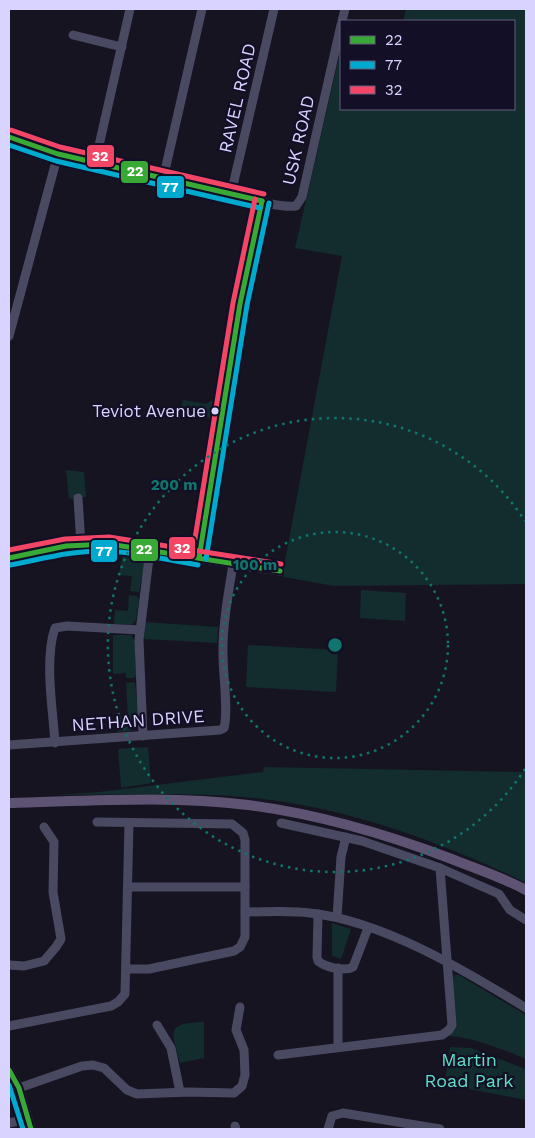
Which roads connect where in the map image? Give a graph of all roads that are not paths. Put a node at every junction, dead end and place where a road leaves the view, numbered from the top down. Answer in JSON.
{"nodes":[{"id":1,"x":130,"y":9,"type":"edge"},
{"id":2,"x":202,"y":9,"type":"edge"},
{"id":3,"x":274,"y":9,"type":"edge"},
{"id":4,"x":340,"y":32,"type":"edge"},
{"id":5,"x":73,"y":35,"type":"dead end"},
{"id":6,"x":122,"y":47,"type":"junction"},
{"id":7,"x":9,"y":137,"type":"edge"},
{"id":8,"x":58,"y":154,"type":"junction"},
{"id":9,"x":95,"y":163,"type":"junction"},
{"id":10,"x":163,"y":179,"type":"junction"},
{"id":11,"x":232,"y":194,"type":"junction"},
{"id":12,"x":262,"y":201,"type":"junction"},
{"id":13,"x":9,"y":336,"type":"edge"},
{"id":14,"x":78,"y":498,"type":"dead end"},
{"id":15,"x":81,"y":545,"type":"junction"},
{"id":16,"x":150,"y":550,"type":"junction"},
{"id":17,"x":9,"y":558,"type":"edge"},
{"id":18,"x":198,"y":558,"type":"junction"},
{"id":19,"x":234,"y":564,"type":"junction"},
{"id":20,"x":280,"y":571,"type":"dead end"},
{"id":21,"x":139,"y":630,"type":"junction"},
{"id":22,"x":143,"y":736,"type":"junction"},
{"id":23,"x":56,"y":743,"type":"junction"},
{"id":24,"x":9,"y":744,"type":"edge"},
{"id":25,"x":9,"y":803,"type":"edge"},
{"id":26,"x":97,"y":822,"type":"dead end"},
{"id":27,"x":128,"y":823,"type":"junction"},
{"id":28,"x":280,"y":823,"type":"dead end"},
{"id":29,"x":44,"y":827,"type":"dead end"},
{"id":30,"x":346,"y":837,"type":"junction"},
{"id":31,"x":440,"y":868,"type":"junction"},
{"id":32,"x":128,"y":887,"type":"junction"},
{"id":33,"x":245,"y":887,"type":"junction"},
{"id":34,"x":526,"y":890,"type":"edge"},
{"id":35,"x":245,"y":912,"type":"junction"},
{"id":36,"x":318,"y":914,"type":"junction"},
{"id":37,"x":337,"y":918,"type":"junction"},
{"id":38,"x":526,"y":920,"type":"edge"},
{"id":39,"x":368,"y":928,"type":"junction"},
{"id":40,"x":446,"y":961,"type":"junction"},
{"id":41,"x":9,"y":965,"type":"edge"},
{"id":42,"x":338,"y":968,"type":"junction"},
{"id":43,"x":127,"y":969,"type":"junction"},
{"id":44,"x":240,"y":1007,"type":"dead end"},
{"id":45,"x":526,"y":1008,"type":"edge"},
{"id":46,"x":157,"y":1025,"type":"dead end"},
{"id":47,"x":9,"y":1026,"type":"edge"},
{"id":48,"x":338,"y":1047,"type":"junction"},
{"id":49,"x":278,"y":1055,"type":"dead end"},
{"id":50,"x":9,"y":1070,"type":"edge"},
{"id":51,"x":18,"y":1088,"type":"junction"},
{"id":52,"x":180,"y":1092,"type":"junction"},
{"id":53,"x":28,"y":1119,"type":"junction"},
{"id":54,"x":9,"y":1123,"type":"edge"},
{"id":55,"x":31,"y":1129,"type":"edge"},
{"id":56,"x":328,"y":1129,"type":"edge"},
{"id":57,"x":440,"y":1129,"type":"edge"}],
"edges":[{"from":1,"to":6,"type":"street"},
{"from":2,"to":10,"type":"street"},
{"from":3,"to":11,"type":"street","name":"RAVEL ROAD"},
{"from":4,"to":12,"type":"street","name":"USK ROAD"},
{"from":5,"to":6,"type":"street"},
{"from":6,"to":9,"type":"street"},
{"from":7,"to":8,"type":"street","name":"USK ROAD"},
{"from":8,"to":9,"type":"street","name":"USK ROAD"},
{"from":8,"to":13,"type":"street"},
{"from":9,"to":10,"type":"street","name":"USK ROAD"},
{"from":10,"to":11,"type":"street","name":"USK ROAD"},
{"from":11,"to":12,"type":"street","name":"USK ROAD"},
{"from":12,"to":18,"type":"street"},
{"from":14,"to":15,"type":"street"},
{"from":15,"to":16,"type":"street"},
{"from":15,"to":17,"type":"street"},
{"from":16,"to":18,"type":"street"},
{"from":16,"to":21,"type":"street"},
{"from":18,"to":19,"type":"street"},
{"from":19,"to":20,"type":"street"},
{"from":19,"to":22,"type":"street","name":"NETHAN DRIVE"},
{"from":21,"to":22,"type":"street"},
{"from":21,"to":23,"type":"street"},
{"from":22,"to":23,"type":"street","name":"NETHAN DRIVE"},
{"from":23,"to":24,"type":"street","name":"NETHAN DRIVE"},
{"from":25,"to":34,"type":"main road"},
{"from":26,"to":27,"type":"street"},
{"from":27,"to":32,"type":"street"},
{"from":27,"to":33,"type":"street"},
{"from":28,"to":30,"type":"street"},
{"from":29,"to":41,"type":"street"},
{"from":30,"to":31,"type":"street"},
{"from":30,"to":37,"type":"street"},
{"from":31,"to":38,"type":"street"},
{"from":31,"to":40,"type":"street"},
{"from":32,"to":33,"type":"street"},
{"from":32,"to":43,"type":"street"},
{"from":33,"to":35,"type":"street"},
{"from":35,"to":36,"type":"street"},
{"from":35,"to":43,"type":"street"},
{"from":36,"to":37,"type":"street"},
{"from":36,"to":42,"type":"street"},
{"from":37,"to":39,"type":"street"},
{"from":39,"to":40,"type":"street"},
{"from":39,"to":42,"type":"street"},
{"from":40,"to":45,"type":"street"},
{"from":40,"to":48,"type":"street"},
{"from":42,"to":48,"type":"street"},
{"from":43,"to":47,"type":"street"},
{"from":44,"to":52,"type":"street"},
{"from":46,"to":52,"type":"street"},
{"from":48,"to":49,"type":"street"},
{"from":50,"to":51,"type":"street"},
{"from":51,"to":52,"type":"street"},
{"from":51,"to":53,"type":"street"},
{"from":53,"to":54,"type":"street"},
{"from":53,"to":55,"type":"street"},
{"from":56,"to":57,"type":"street"}]}
